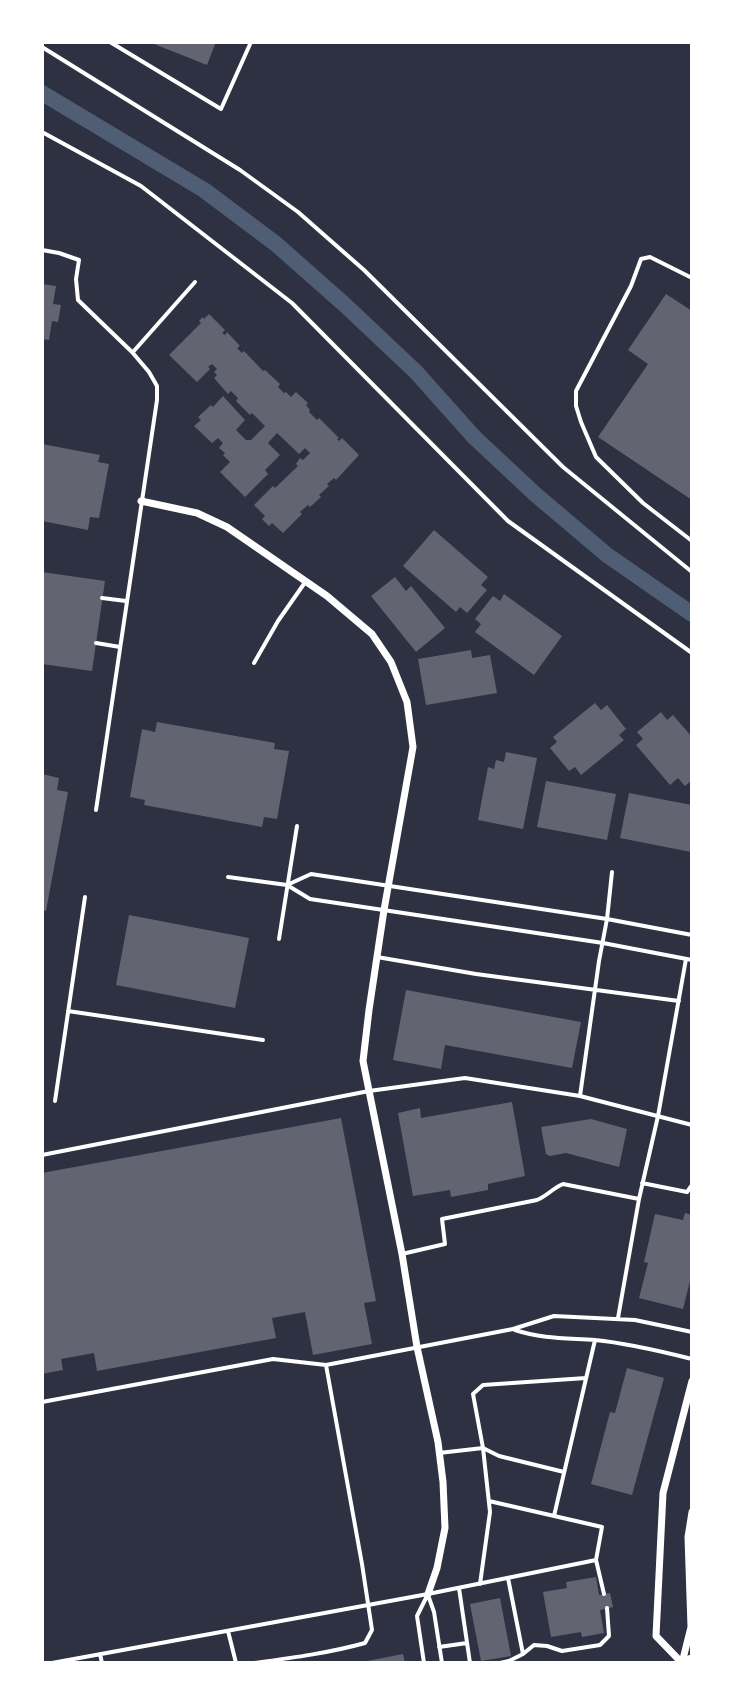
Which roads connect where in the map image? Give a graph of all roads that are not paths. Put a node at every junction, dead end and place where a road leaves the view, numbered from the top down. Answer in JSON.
{"nodes":[{"id":1,"x":110,"y":42,"type":"edge"},
{"id":2,"x":251,"y":42,"type":"edge"},
{"id":3,"x":42,"y":47,"type":"edge"},
{"id":4,"x":42,"y":132,"type":"edge"},
{"id":5,"x":42,"y":250,"type":"edge"},
{"id":6,"x":692,"y":278,"type":"edge"},
{"id":7,"x":195,"y":282,"type":"dead end"},
{"id":8,"x":132,"y":352,"type":"junction"},
{"id":9,"x":141,"y":501,"type":"junction"},
{"id":10,"x":692,"y":541,"type":"edge"},
{"id":11,"x":692,"y":572,"type":"edge"},
{"id":12,"x":306,"y":581,"type":"junction"},
{"id":13,"x":102,"y":598,"type":"dead end"},
{"id":14,"x":126,"y":601,"type":"junction"},
{"id":15,"x":96,"y":643,"type":"dead end"},
{"id":16,"x":120,"y":647,"type":"junction"},
{"id":17,"x":692,"y":653,"type":"edge"},
{"id":18,"x":254,"y":663,"type":"dead end"},
{"id":19,"x":96,"y":810,"type":"dead end"},
{"id":20,"x":297,"y":826,"type":"dead end"},
{"id":21,"x":612,"y":872,"type":"dead end"},
{"id":22,"x":228,"y":877,"type":"dead end"},
{"id":23,"x":287,"y":885,"type":"junction"},
{"id":24,"x":388,"y":885,"type":"junction"},
{"id":25,"x":85,"y":897,"type":"dead end"},
{"id":26,"x":384,"y":910,"type":"junction"},
{"id":27,"x":607,"y":919,"type":"junction"},
{"id":28,"x":692,"y":935,"type":"edge"},
{"id":29,"x":279,"y":939,"type":"dead end"},
{"id":30,"x":603,"y":943,"type":"junction"},
{"id":31,"x":377,"y":957,"type":"junction"},
{"id":32,"x":689,"y":959,"type":"edge"},
{"id":33,"x":594,"y":991,"type":"junction"},
{"id":34,"x":679,"y":1001,"type":"junction"},
{"id":35,"x":68,"y":1011,"type":"junction"},
{"id":36,"x":263,"y":1040,"type":"dead end"},
{"id":37,"x":369,"y":1091,"type":"junction"},
{"id":38,"x":580,"y":1096,"type":"junction"},
{"id":39,"x":55,"y":1101,"type":"dead end"},
{"id":40,"x":658,"y":1116,"type":"junction"},
{"id":41,"x":692,"y":1125,"type":"edge"},
{"id":42,"x":42,"y":1155,"type":"edge"},
{"id":43,"x":642,"y":1183,"type":"junction"},
{"id":44,"x":692,"y":1185,"type":"edge"},
{"id":45,"x":639,"y":1199,"type":"junction"},
{"id":46,"x":402,"y":1254,"type":"junction"},
{"id":47,"x":618,"y":1318,"type":"junction"},
{"id":48,"x":513,"y":1329,"type":"junction"},
{"id":49,"x":692,"y":1332,"type":"edge"},
{"id":50,"x":595,"y":1340,"type":"junction"},
{"id":51,"x":417,"y":1347,"type":"junction"},
{"id":52,"x":692,"y":1359,"type":"edge"},
{"id":53,"x":326,"y":1365,"type":"junction"},
{"id":54,"x":586,"y":1378,"type":"junction"},
{"id":55,"x":692,"y":1381,"type":"edge"},
{"id":56,"x":42,"y":1402,"type":"edge"},
{"id":57,"x":483,"y":1448,"type":"junction"},
{"id":58,"x":439,"y":1453,"type":"junction"},
{"id":59,"x":564,"y":1472,"type":"junction"},
{"id":60,"x":489,"y":1501,"type":"junction"},
{"id":61,"x":692,"y":1512,"type":"edge"},
{"id":62,"x":554,"y":1516,"type":"junction"},
{"id":63,"x":596,"y":1560,"type":"junction"},
{"id":64,"x":508,"y":1578,"type":"junction"},
{"id":65,"x":480,"y":1584,"type":"junction"},
{"id":66,"x":459,"y":1588,"type":"junction"},
{"id":67,"x":428,"y":1594,"type":"junction"},
{"id":68,"x":604,"y":1594,"type":"dead end"},
{"id":69,"x":368,"y":1605,"type":"junction"},
{"id":70,"x":607,"y":1608,"type":"dead end"},
{"id":71,"x":228,"y":1631,"type":"junction"},
{"id":72,"x":467,"y":1643,"type":"junction"},
{"id":73,"x":439,"y":1647,"type":"junction"},
{"id":74,"x":100,"y":1654,"type":"junction"},
{"id":75,"x":523,"y":1654,"type":"junction"},
{"id":76,"x":692,"y":1660,"type":"edge"},
{"id":77,"x":52,"y":1663,"type":"edge"},
{"id":78,"x":102,"y":1663,"type":"edge"},
{"id":79,"x":236,"y":1663,"type":"edge"},
{"id":80,"x":254,"y":1663,"type":"edge"},
{"id":81,"x":424,"y":1663,"type":"edge"},
{"id":82,"x":442,"y":1663,"type":"edge"},
{"id":83,"x":470,"y":1663,"type":"edge"},
{"id":84,"x":500,"y":1663,"type":"edge"},
{"id":85,"x":682,"y":1663,"type":"edge"}],
"edges":[{"from":1,"to":2,"type":"lane"},
{"from":3,"to":11,"type":"lane"},
{"from":4,"to":17,"type":"lane"},
{"from":5,"to":8,"type":"lane"},
{"from":6,"to":10,"type":"lane"},
{"from":7,"to":8,"type":"lane"},
{"from":8,"to":9,"type":"lane"},
{"from":9,"to":12,"type":"street"},
{"from":9,"to":14,"type":"lane"},
{"from":12,"to":18,"type":"lane"},
{"from":12,"to":24,"type":"street"},
{"from":13,"to":14,"type":"lane"},
{"from":14,"to":16,"type":"lane"},
{"from":15,"to":16,"type":"lane"},
{"from":16,"to":19,"type":"lane"},
{"from":20,"to":23,"type":"lane"},
{"from":21,"to":27,"type":"lane"},
{"from":22,"to":23,"type":"lane"},
{"from":23,"to":24,"type":"lane"},
{"from":23,"to":26,"type":"lane"},
{"from":23,"to":29,"type":"lane"},
{"from":24,"to":26,"type":"street"},
{"from":24,"to":27,"type":"lane"},
{"from":25,"to":35,"type":"lane"},
{"from":26,"to":30,"type":"lane"},
{"from":26,"to":31,"type":"street"},
{"from":27,"to":28,"type":"lane"},
{"from":27,"to":30,"type":"lane"},
{"from":30,"to":32,"type":"lane"},
{"from":30,"to":33,"type":"lane"},
{"from":31,"to":33,"type":"lane"},
{"from":31,"to":37,"type":"street"},
{"from":32,"to":34,"type":"lane"},
{"from":33,"to":34,"type":"lane"},
{"from":33,"to":38,"type":"lane"},
{"from":34,"to":40,"type":"lane"},
{"from":35,"to":36,"type":"lane"},
{"from":35,"to":39,"type":"lane"},
{"from":37,"to":38,"type":"lane"},
{"from":37,"to":42,"type":"lane"},
{"from":37,"to":46,"type":"street"},
{"from":38,"to":40,"type":"lane"},
{"from":40,"to":41,"type":"lane"},
{"from":40,"to":43,"type":"lane"},
{"from":43,"to":44,"type":"lane"},
{"from":43,"to":45,"type":"lane"},
{"from":45,"to":46,"type":"lane"},
{"from":45,"to":47,"type":"lane"},
{"from":46,"to":51,"type":"street"},
{"from":47,"to":48,"type":"lane"},
{"from":47,"to":49,"type":"lane"},
{"from":48,"to":50,"type":"lane"},
{"from":48,"to":51,"type":"lane"},
{"from":50,"to":52,"type":"lane"},
{"from":50,"to":54,"type":"lane"},
{"from":51,"to":53,"type":"lane"},
{"from":51,"to":58,"type":"street"},
{"from":53,"to":56,"type":"lane"},
{"from":53,"to":69,"type":"lane"},
{"from":54,"to":57,"type":"lane"},
{"from":54,"to":59,"type":"lane"},
{"from":55,"to":85,"type":"street"},
{"from":57,"to":58,"type":"lane"},
{"from":57,"to":59,"type":"lane"},
{"from":57,"to":60,"type":"lane"},
{"from":58,"to":67,"type":"street"},
{"from":59,"to":62,"type":"lane"},
{"from":60,"to":62,"type":"lane"},
{"from":60,"to":65,"type":"lane"},
{"from":61,"to":85,"type":"street"},
{"from":62,"to":63,"type":"lane"},
{"from":63,"to":64,"type":"lane"},
{"from":63,"to":68,"type":"lane"},
{"from":64,"to":65,"type":"lane"},
{"from":64,"to":75,"type":"lane"},
{"from":65,"to":66,"type":"lane"},
{"from":66,"to":67,"type":"lane"},
{"from":66,"to":72,"type":"lane"},
{"from":67,"to":69,"type":"lane"},
{"from":67,"to":73,"type":"lane"},
{"from":67,"to":81,"type":"lane"},
{"from":69,"to":71,"type":"lane"},
{"from":69,"to":80,"type":"lane"},
{"from":70,"to":75,"type":"lane"},
{"from":71,"to":74,"type":"lane"},
{"from":71,"to":79,"type":"lane"},
{"from":72,"to":73,"type":"lane"},
{"from":72,"to":83,"type":"lane"},
{"from":73,"to":82,"type":"lane"},
{"from":74,"to":77,"type":"lane"},
{"from":74,"to":78,"type":"lane"},
{"from":75,"to":84,"type":"lane"},
{"from":76,"to":85,"type":"main road"}]}
